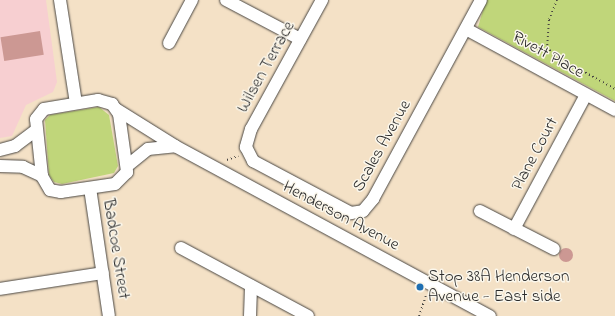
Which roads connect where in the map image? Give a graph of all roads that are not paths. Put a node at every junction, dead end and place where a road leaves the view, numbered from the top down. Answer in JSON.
{"nodes":[{"id":1,"x":60,"y":0,"type":"edge"},
{"id":2,"x":192,"y":0,"type":"edge"},
{"id":3,"x":226,"y":0,"type":"edge"},
{"id":4,"x":322,"y":0,"type":"edge"},
{"id":5,"x":481,"y":0,"type":"edge"},
{"id":6,"x":466,"y":29,"type":"junction"},
{"id":7,"x":300,"y":39,"type":"junction"},
{"id":8,"x":169,"y":43,"type":"dead end"},
{"id":9,"x":586,"y":95,"type":"junction"},
{"id":10,"x":76,"y":103,"type":"junction"},
{"id":11,"x":116,"y":109,"type":"junction"},
{"id":12,"x":615,"y":110,"type":"edge"},
{"id":13,"x":35,"y":131,"type":"junction"},
{"id":14,"x":175,"y":146,"type":"junction"},
{"id":15,"x":0,"y":150,"type":"edge"},
{"id":16,"x":244,"y":154,"type":"joint"},
{"id":17,"x":0,"y":166,"type":"edge"},
{"id":18,"x":127,"y":166,"type":"junction"},
{"id":19,"x":42,"y":176,"type":"junction"},
{"id":20,"x":90,"y":188,"type":"junction"},
{"id":21,"x":480,"y":211,"type":"dead end"},
{"id":22,"x":514,"y":228,"type":"junction"},
{"id":23,"x":181,"y":248,"type":"dead end"},
{"id":24,"x":554,"y":249,"type":"dead end"},
{"id":25,"x":103,"y":273,"type":"junction"},
{"id":26,"x":251,"y":286,"type":"junction"},
{"id":27,"x":0,"y":289,"type":"edge"},
{"id":28,"x":110,"y":316,"type":"edge"},
{"id":29,"x":250,"y":316,"type":"edge"},
{"id":30,"x":308,"y":316,"type":"edge"},
{"id":31,"x":490,"y":316,"type":"edge"}],
"edges":[{"from":1,"to":10,"type":"street"},
{"from":2,"to":8,"type":"street"},
{"from":3,"to":7,"type":"street"},
{"from":4,"to":7,"type":"street","name":"Wilsen Terrace"},
{"from":5,"to":6,"type":"street","name":"Scales Avenue"},
{"from":6,"to":9,"type":"street","name":"Rivett Place"},
{"from":6,"to":16,"type":"street","name":"Scales Avenue"},
{"from":7,"to":16,"type":"street","name":"Wilsen Terrace"},
{"from":9,"to":12,"type":"street","name":"Rivett Place"},
{"from":9,"to":22,"type":"street","name":"Plane Court"},
{"from":10,"to":11,"type":"street"},
{"from":10,"to":13,"type":"street"},
{"from":11,"to":14,"type":"street","name":"Henderson Avenue"},
{"from":11,"to":18,"type":"street"},
{"from":13,"to":15,"type":"street"},
{"from":13,"to":19,"type":"street"},
{"from":14,"to":18,"type":"street"},
{"from":14,"to":31,"type":"street","name":"Henderson Avenue"},
{"from":17,"to":19,"type":"street"},
{"from":18,"to":20,"type":"street"},
{"from":19,"to":20,"type":"street"},
{"from":20,"to":25,"type":"street","name":"Badcoe Street"},
{"from":21,"to":22,"type":"street"},
{"from":22,"to":24,"type":"street"},
{"from":23,"to":26,"type":"street"},
{"from":25,"to":27,"type":"street"},
{"from":25,"to":28,"type":"street","name":"Badcoe Street"},
{"from":26,"to":29,"type":"street"},
{"from":26,"to":30,"type":"street"}]}
